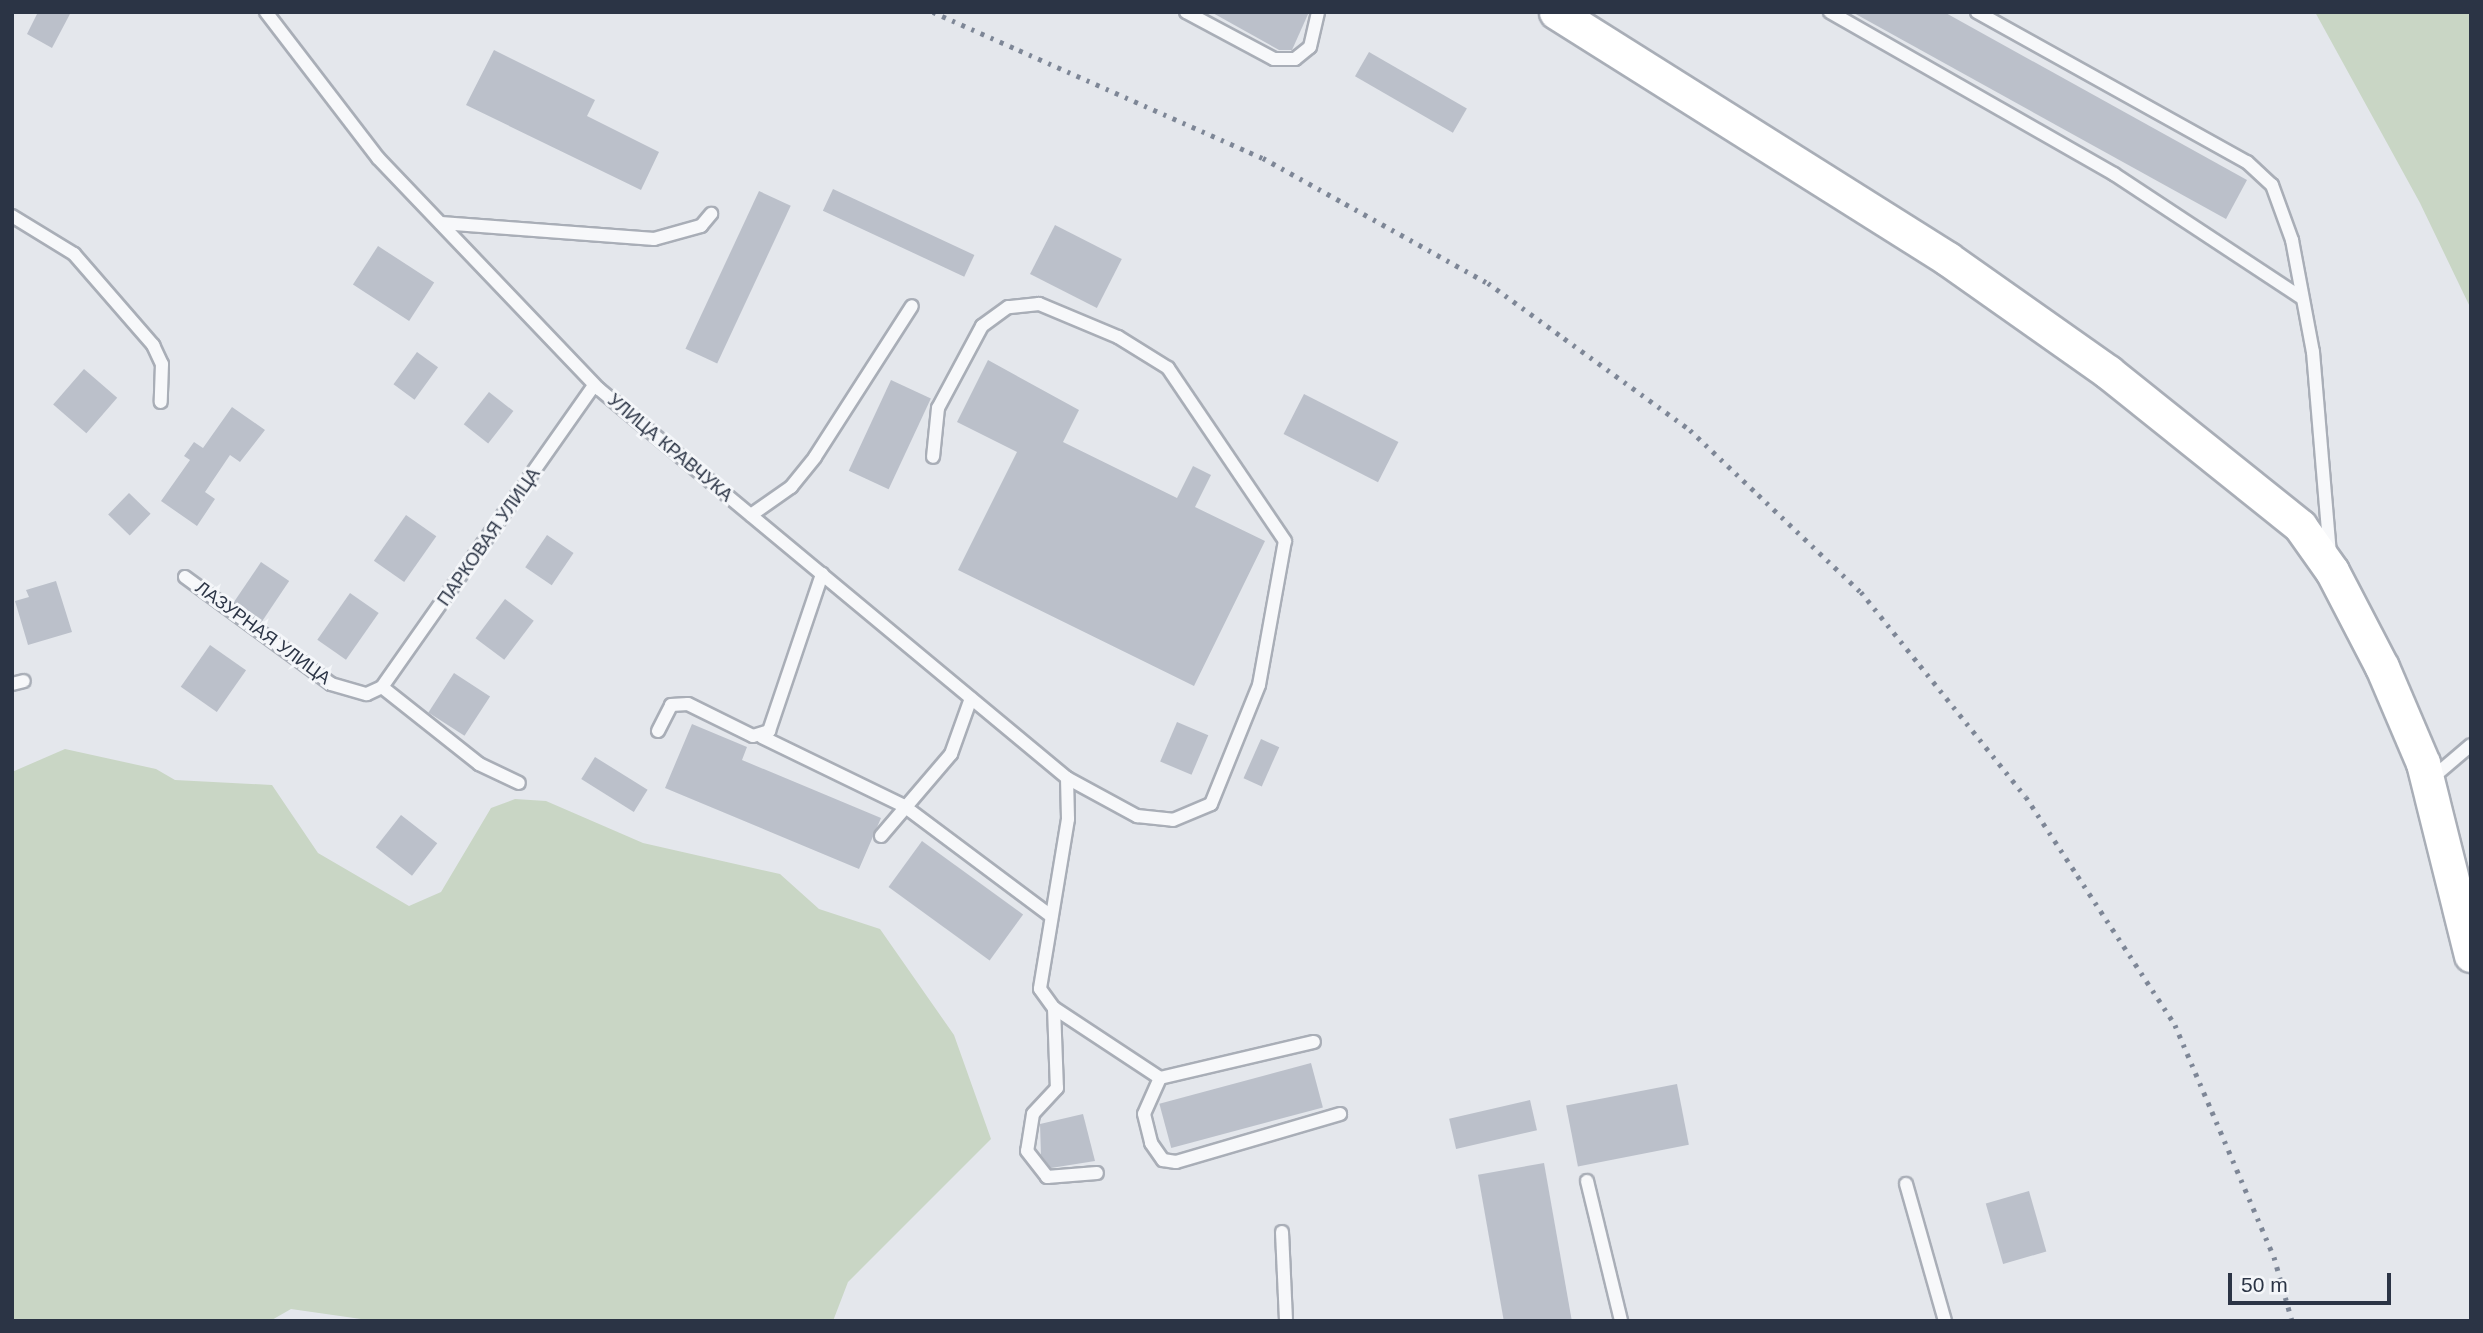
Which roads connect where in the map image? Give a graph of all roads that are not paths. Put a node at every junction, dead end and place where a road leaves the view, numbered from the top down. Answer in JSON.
{"nodes":[{"id":1,"x":266,"y":12,"type":"edge"},
{"id":2,"x":1186,"y":12,"type":"edge"},
{"id":3,"x":1318,"y":12,"type":"edge"},
{"id":4,"x":1556,"y":12,"type":"edge"},
{"id":5,"x":1830,"y":12,"type":"edge"},
{"id":6,"x":1977,"y":12,"type":"edge"},
{"id":7,"x":712,"y":214,"type":"dead end"},
{"id":8,"x":12,"y":216,"type":"edge"},
{"id":9,"x":440,"y":223,"type":"junction"},
{"id":10,"x":2302,"y":298,"type":"junction"},
{"id":11,"x":912,"y":306,"type":"dead end"},
{"id":12,"x":594,"y":385,"type":"junction"},
{"id":13,"x":161,"y":401,"type":"dead end"},
{"id":14,"x":933,"y":457,"type":"dead end"},
{"id":15,"x":751,"y":515,"type":"junction"},
{"id":16,"x":2332,"y":571,"type":"junction"},
{"id":17,"x":822,"y":574,"type":"junction"},
{"id":18,"x":185,"y":578,"type":"dead end"},
{"id":19,"x":382,"y":687,"type":"junction"},
{"id":20,"x":971,"y":698,"type":"junction"},
{"id":21,"x":658,"y":731,"type":"dead end"},
{"id":22,"x":762,"y":737,"type":"junction"},
{"id":23,"x":2471,"y":745,"type":"edge"},
{"id":24,"x":1067,"y":778,"type":"junction"},
{"id":25,"x":2428,"y":781,"type":"junction"},
{"id":26,"x":519,"y":783,"type":"dead end"},
{"id":27,"x":904,"y":806,"type":"junction"},
{"id":28,"x":881,"y":836,"type":"dead end"},
{"id":29,"x":1051,"y":916,"type":"junction"},
{"id":30,"x":2471,"y":955,"type":"edge"},
{"id":31,"x":1054,"y":1008,"type":"junction"},
{"id":32,"x":1314,"y":1042,"type":"dead end"},
{"id":33,"x":1160,"y":1078,"type":"junction"},
{"id":34,"x":1340,"y":1114,"type":"dead end"},
{"id":35,"x":1097,"y":1173,"type":"dead end"},
{"id":36,"x":1587,"y":1181,"type":"dead end"},
{"id":37,"x":1906,"y":1184,"type":"dead end"},
{"id":38,"x":1282,"y":1232,"type":"dead end"},
{"id":39,"x":1286,"y":1321,"type":"edge"},
{"id":40,"x":1621,"y":1321,"type":"edge"},
{"id":41,"x":1945,"y":1321,"type":"edge"}],
"edges":[{"from":1,"to":9,"type":"lane","name":"УЛИЦА КРАВЧУКА"},
{"from":2,"to":3,"type":"lane"},
{"from":4,"to":16,"type":"main road"},
{"from":5,"to":10,"type":"lane"},
{"from":6,"to":10,"type":"lane"},
{"from":7,"to":9,"type":"lane"},
{"from":8,"to":13,"type":"lane"},
{"from":9,"to":12,"type":"lane","name":"УЛИЦА КРАВЧУКА"},
{"from":10,"to":16,"type":"lane"},
{"from":11,"to":15,"type":"lane"},
{"from":12,"to":15,"type":"lane","name":"УЛИЦА КРАВЧУКА"},
{"from":12,"to":19,"type":"lane","name":"ПАРКОВАЯ УЛИЦА"},
{"from":14,"to":24,"type":"lane","name":"УЛИЦА КРАВЧУКА"},
{"from":15,"to":17,"type":"lane","name":"УЛИЦА КРАВЧУКА"},
{"from":16,"to":25,"type":"main road"},
{"from":17,"to":20,"type":"lane","name":"УЛИЦА КРАВЧУКА"},
{"from":17,"to":22,"type":"lane"},
{"from":18,"to":19,"type":"lane","name":"ЛАЗУРНАЯ УЛИЦА"},
{"from":19,"to":26,"type":"lane"},
{"from":20,"to":24,"type":"lane","name":"УЛИЦА КРАВЧУКА"},
{"from":20,"to":27,"type":"lane"},
{"from":21,"to":22,"type":"lane"},
{"from":22,"to":27,"type":"lane"},
{"from":23,"to":25,"type":"lane"},
{"from":24,"to":29,"type":"lane"},
{"from":25,"to":30,"type":"main road"},
{"from":27,"to":28,"type":"lane"},
{"from":27,"to":29,"type":"lane"},
{"from":29,"to":31,"type":"lane"},
{"from":31,"to":33,"type":"lane"},
{"from":31,"to":35,"type":"lane"},
{"from":32,"to":33,"type":"lane"},
{"from":33,"to":34,"type":"lane"},
{"from":36,"to":40,"type":"lane"},
{"from":37,"to":41,"type":"lane"},
{"from":38,"to":39,"type":"lane"}]}
